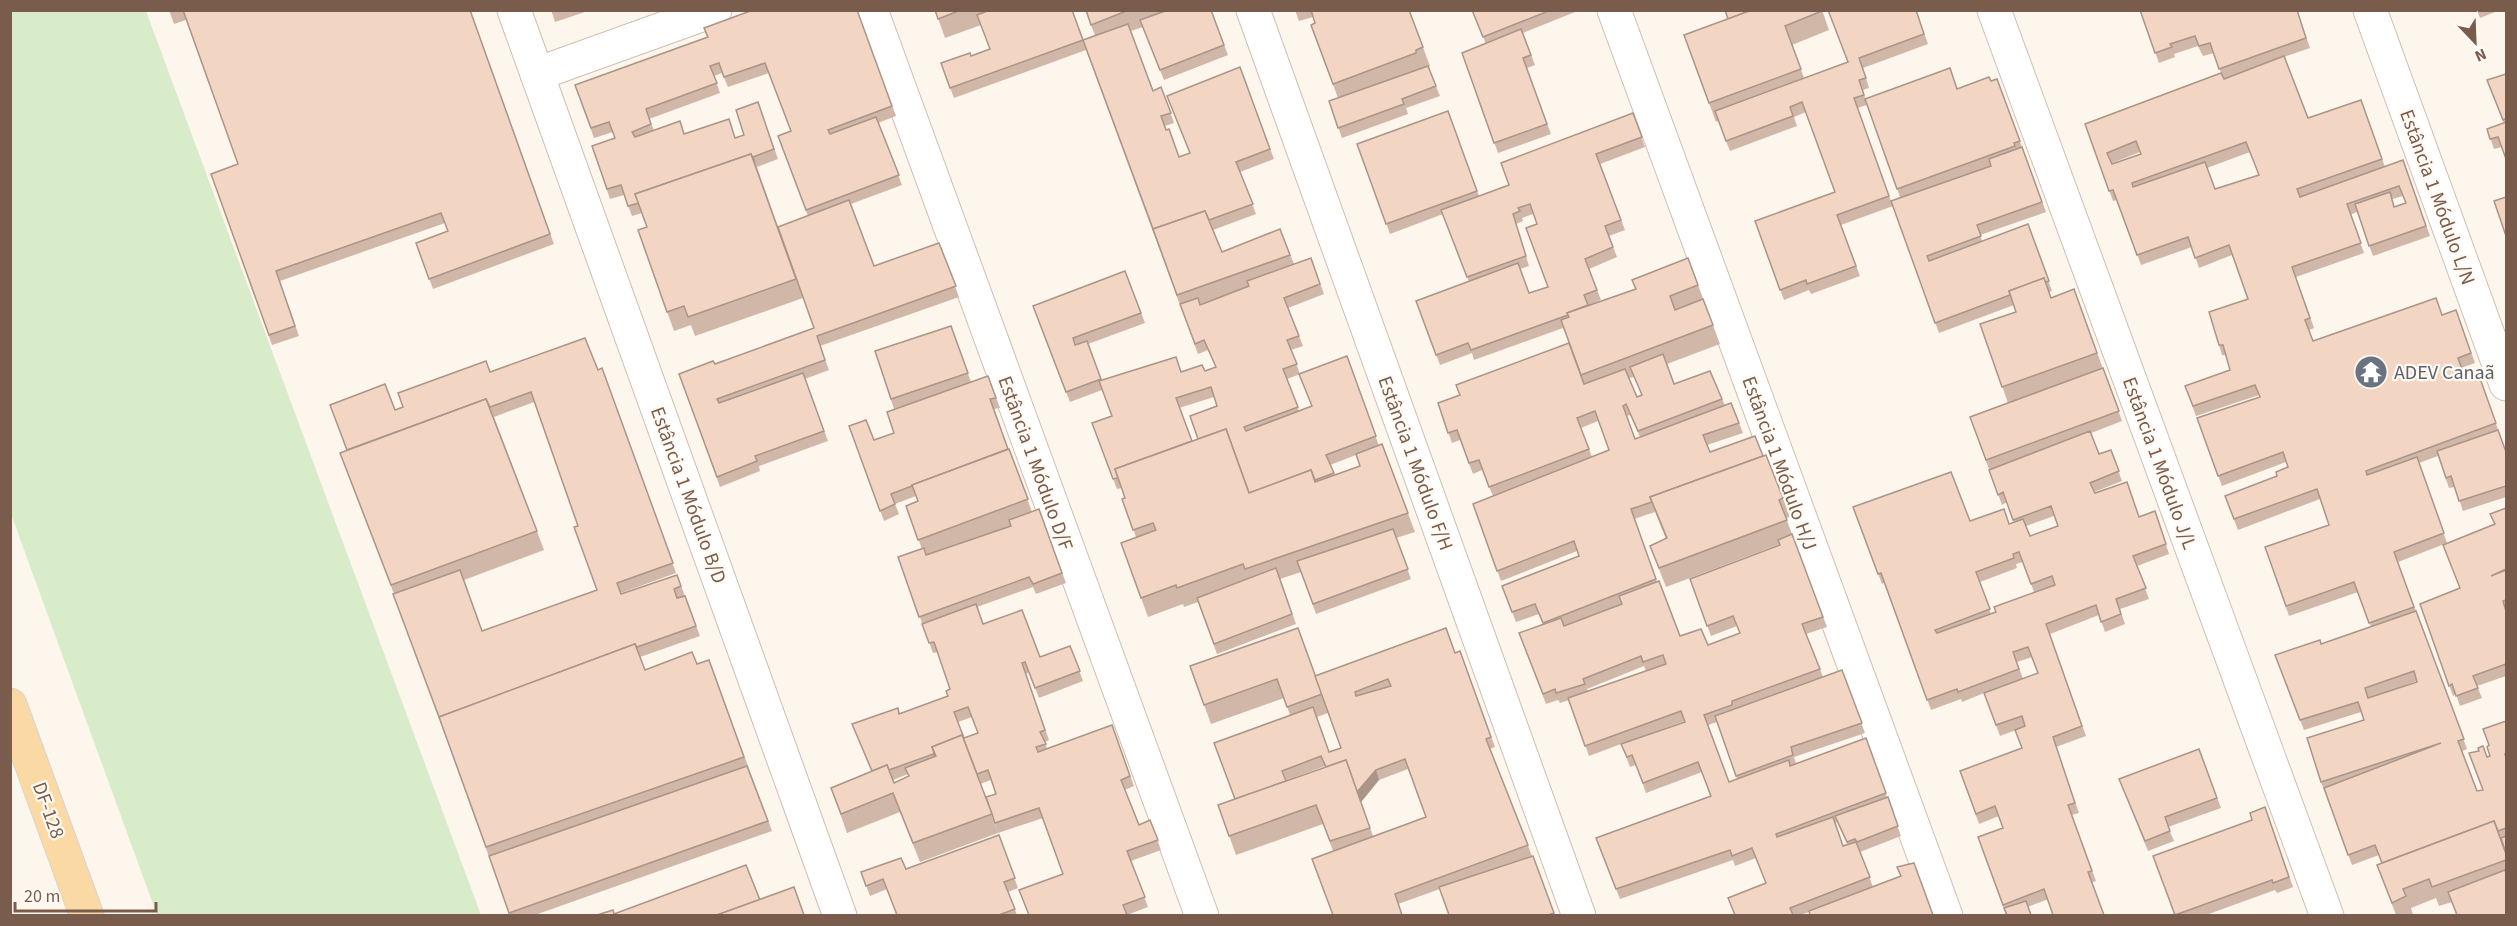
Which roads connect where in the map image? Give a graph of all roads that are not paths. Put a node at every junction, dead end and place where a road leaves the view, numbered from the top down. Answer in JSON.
{"nodes":[{"id":1,"x":514,"y":10,"type":"edge"},
{"id":2,"x":715,"y":10,"type":"edge"},
{"id":3,"x":871,"y":10,"type":"edge"},
{"id":4,"x":1253,"y":10,"type":"edge"},
{"id":5,"x":1614,"y":10,"type":"edge"},
{"id":6,"x":1994,"y":10,"type":"edge"},
{"id":7,"x":2370,"y":10,"type":"edge"},
{"id":8,"x":537,"y":74,"type":"junction"},
{"id":9,"x":2506,"y":384,"type":"edge"},
{"id":10,"x":10,"y":705,"type":"edge"},
{"id":11,"x":87,"y":915,"type":"edge"},
{"id":12,"x":840,"y":915,"type":"edge"},
{"id":13,"x":1202,"y":915,"type":"edge"},
{"id":14,"x":1579,"y":915,"type":"edge"},
{"id":15,"x":1946,"y":915,"type":"edge"},
{"id":16,"x":2327,"y":915,"type":"edge"}],
"edges":[{"from":1,"to":8,"type":"street","name":"Estância 1 Módulo B/D"},
{"from":2,"to":8,"type":"street"},
{"from":3,"to":13,"type":"street","name":"Estância 1 Módulo D/F"},
{"from":4,"to":14,"type":"street","name":"Estância 1 Módulo F/H"},
{"from":5,"to":15,"type":"street","name":"Estância 1 Módulo H/J"},
{"from":6,"to":16,"type":"street","name":"Estância 1 Módulo J/L"},
{"from":7,"to":9,"type":"street","name":"Estância 1 Módulo L/N"},
{"from":8,"to":12,"type":"street","name":"Estância 1 Módulo B/D"},
{"from":10,"to":11,"type":"main road","name":"DF-128","number":"DF-128"}]}
